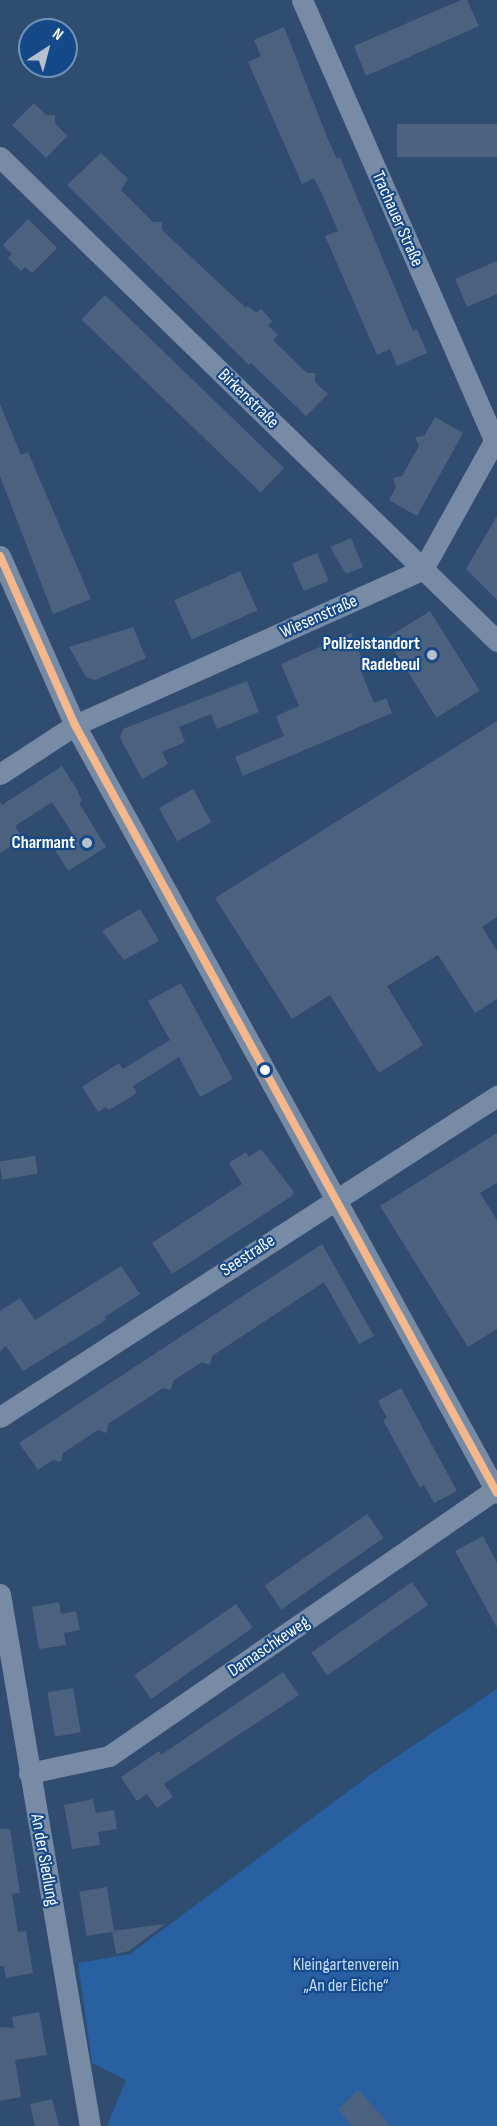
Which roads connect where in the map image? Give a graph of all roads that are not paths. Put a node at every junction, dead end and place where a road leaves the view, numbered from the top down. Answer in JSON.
{"nodes":[{"id":1,"x":302,"y":0,"type":"edge"},
{"id":2,"x":0,"y":157,"type":"edge"},
{"id":3,"x":495,"y":437,"type":"edge"},
{"id":4,"x":0,"y":556,"type":"edge"},
{"id":5,"x":423,"y":569,"type":"junction"},
{"id":6,"x":497,"y":641,"type":"edge"},
{"id":7,"x":75,"y":725,"type":"junction"},
{"id":8,"x":0,"y":774,"type":"edge"},
{"id":9,"x":497,"y":1096,"type":"edge"},
{"id":10,"x":335,"y":1200,"type":"junction"},
{"id":11,"x":0,"y":1418,"type":"edge"},
{"id":12,"x":496,"y":1492,"type":"edge"},
{"id":13,"x":0,"y":1594,"type":"edge"},
{"id":14,"x":29,"y":1773,"type":"junction"},
{"id":15,"x":90,"y":2126,"type":"edge"}],
"edges":[{"from":1,"to":3,"type":"street","name":"Trachauer Straße"},
{"from":2,"to":5,"type":"street","name":"Birkenstraße"},
{"from":3,"to":5,"type":"street"},
{"from":4,"to":7,"type":"street"},
{"from":5,"to":6,"type":"street","name":"Birkenstraße"},
{"from":5,"to":7,"type":"street","name":"Wiesenstraße"},
{"from":7,"to":8,"type":"street"},
{"from":7,"to":10,"type":"street"},
{"from":9,"to":10,"type":"street","name":"Seestraße"},
{"from":10,"to":11,"type":"street","name":"Seestraße"},
{"from":10,"to":12,"type":"street"},
{"from":12,"to":14,"type":"street","name":"Damaschkeweg"},
{"from":13,"to":14,"type":"street","name":"An der Siedlung"},
{"from":14,"to":15,"type":"street","name":"An der Siedlung"}]}
